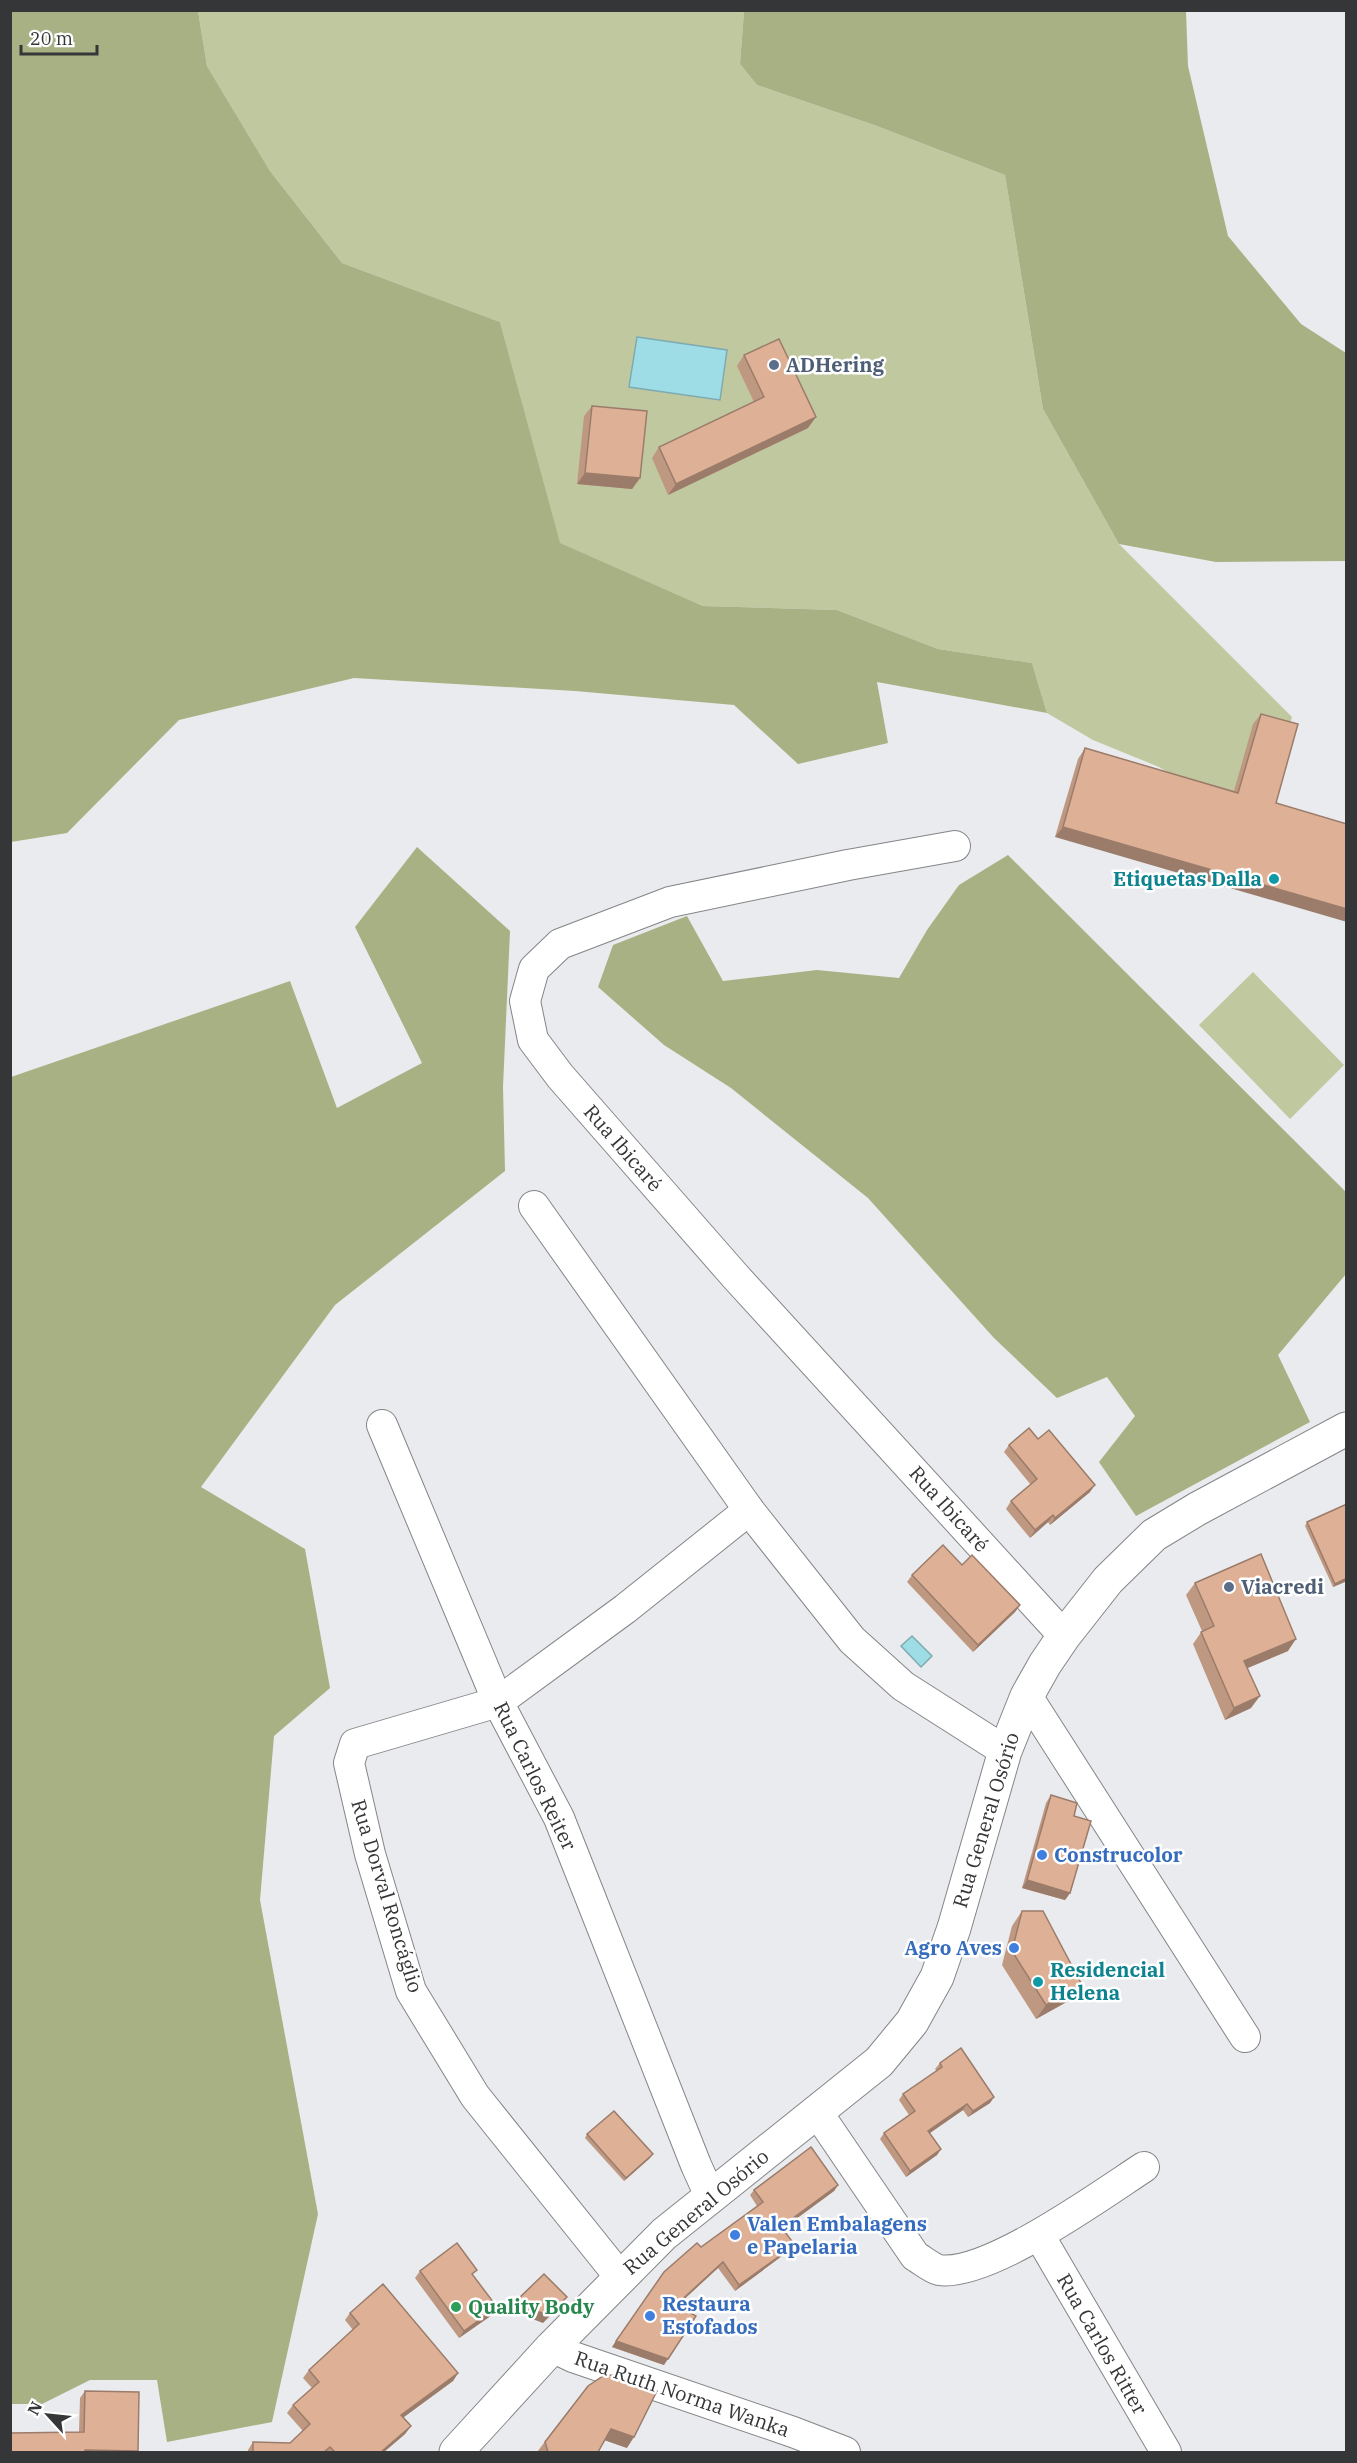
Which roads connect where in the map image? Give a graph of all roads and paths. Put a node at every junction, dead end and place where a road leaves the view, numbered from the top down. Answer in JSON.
{"nodes":[{"id":1,"x":955,"y":846,"type":"dead end"},
{"id":2,"x":534,"y":1206,"type":"dead end"},
{"id":3,"x":382,"y":1425,"type":"dead end"},
{"id":4,"x":1347,"y":1429,"type":"edge"},
{"id":5,"x":749,"y":1510,"type":"junction"},
{"id":6,"x":1064,"y":1636,"type":"junction"},
{"id":7,"x":1027,"y":1696,"type":"junction"},
{"id":8,"x":498,"y":1702,"type":"junction"},
{"id":9,"x":1005,"y":1751,"type":"junction"},
{"id":10,"x":1245,"y":2037,"type":"dead end"},
{"id":11,"x":817,"y":2112,"type":"junction"},
{"id":12,"x":1144,"y":2167,"type":"dead end"},
{"id":13,"x":710,"y":2196,"type":"junction"},
{"id":14,"x":1039,"y":2235,"type":"junction"},
{"id":15,"x":620,"y":2277,"type":"junction"},
{"id":16,"x":552,"y":2347,"type":"junction"},
{"id":17,"x":456,"y":2452,"type":"edge"},
{"id":18,"x":845,"y":2452,"type":"edge"},
{"id":19,"x":1166,"y":2452,"type":"edge"}],
"edges":[{"from":1,"to":6,"type":"street","name":"Rua Ibicaré"},
{"from":2,"to":5,"type":"street"},
{"from":3,"to":8,"type":"street","name":"Rua Carlos Reiter"},
{"from":4,"to":6,"type":"main road","name":"Rua General Osório"},
{"from":5,"to":8,"type":"street"},
{"from":5,"to":9,"type":"street"},
{"from":6,"to":7,"type":"main road","name":"Rua General Osório"},
{"from":7,"to":9,"type":"main road","name":"Rua General Osório"},
{"from":7,"to":10,"type":"street"},
{"from":8,"to":13,"type":"street","name":"Rua Carlos Reiter"},
{"from":8,"to":15,"type":"street","name":"Rua Dorval Roncáglio"},
{"from":9,"to":11,"type":"main road","name":"Rua General Osório"},
{"from":11,"to":13,"type":"main road","name":"Rua General Osório"},
{"from":11,"to":14,"type":"street"},
{"from":12,"to":14,"type":"street"},
{"from":13,"to":15,"type":"main road","name":"Rua General Osório"},
{"from":14,"to":19,"type":"street","name":"Rua Carlos Ritter"},
{"from":15,"to":16,"type":"main road","name":"Rua General Osório"},
{"from":16,"to":17,"type":"main road","name":"Rua General Osório"},
{"from":16,"to":18,"type":"street","name":"Rua Ruth Norma Wanka"}]}
